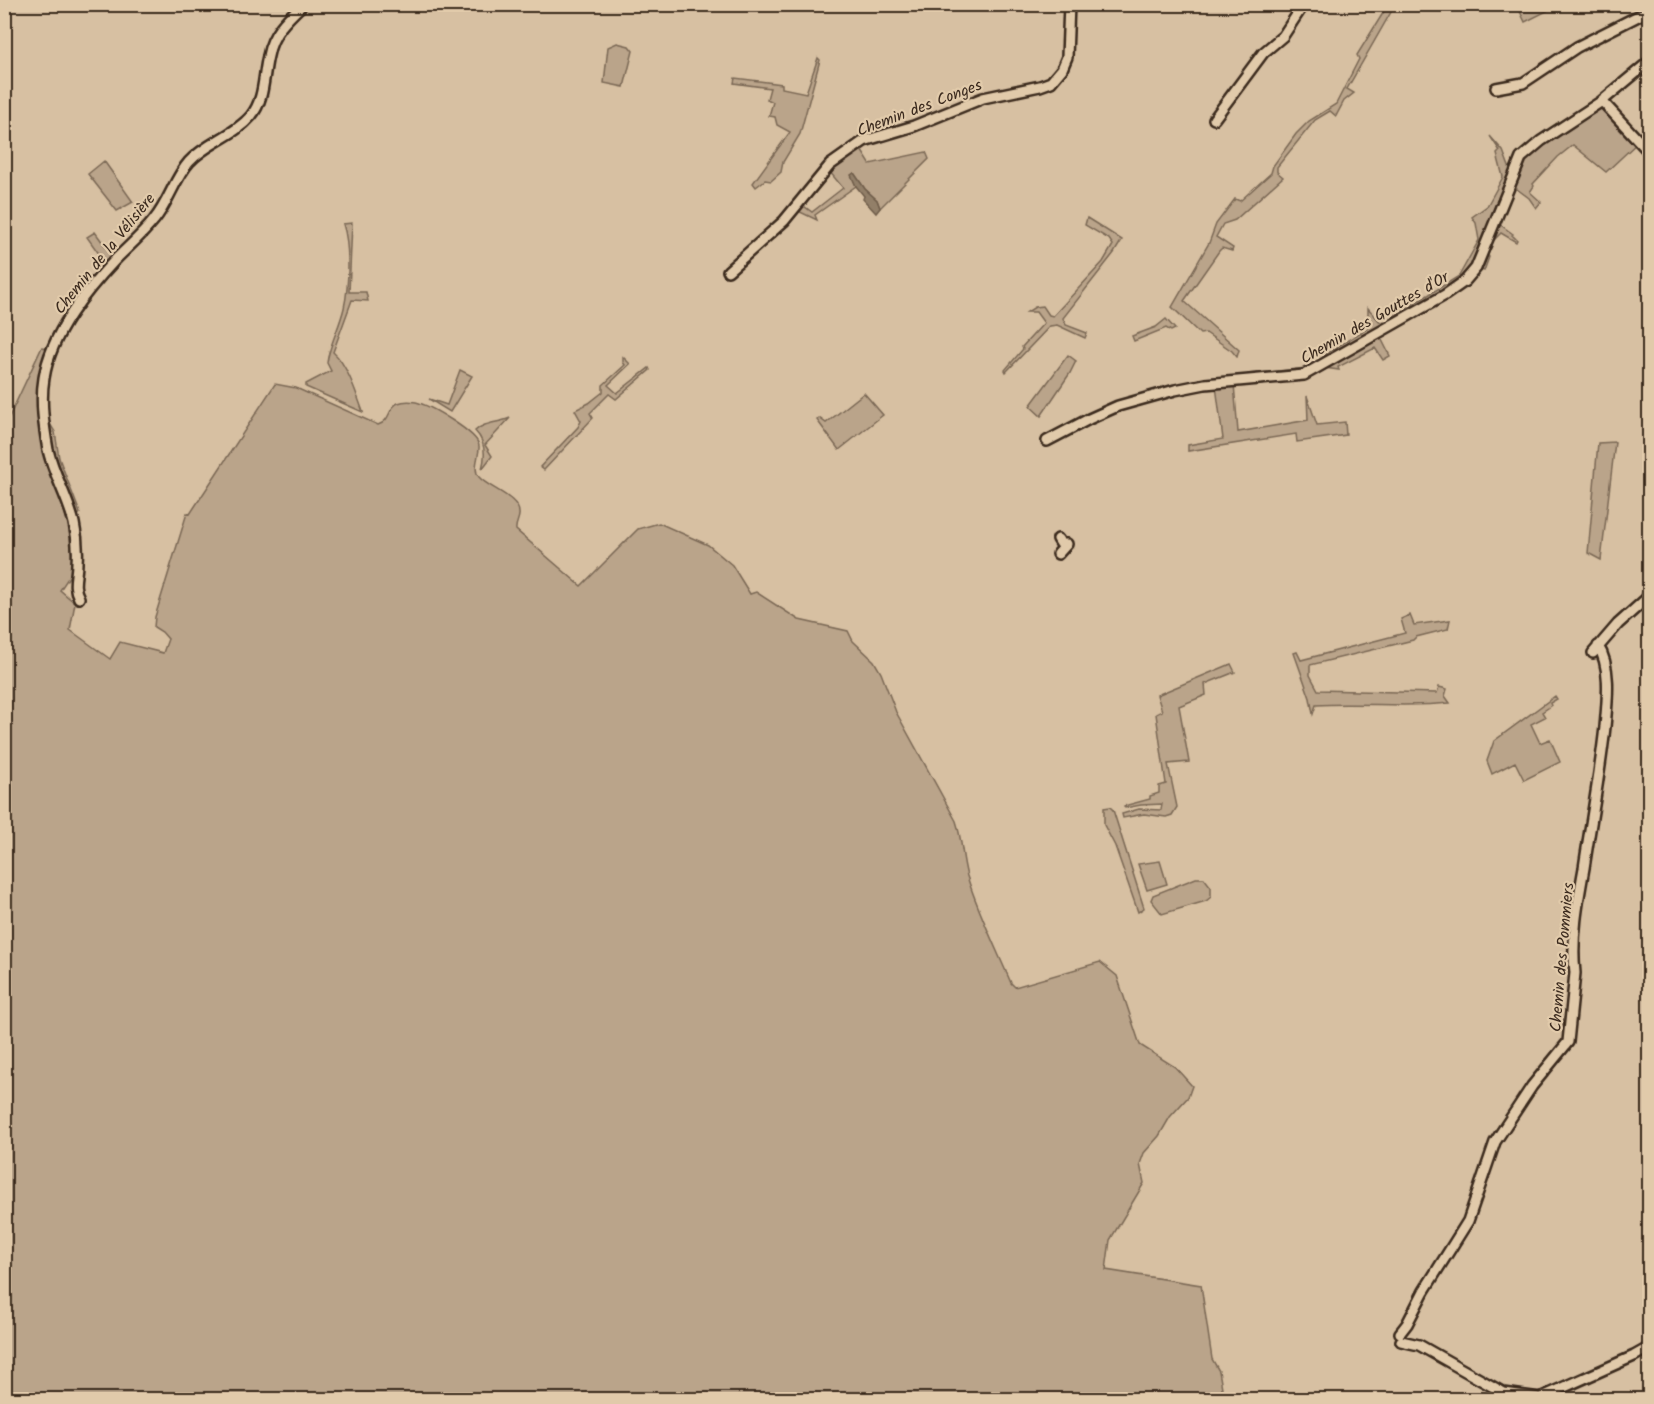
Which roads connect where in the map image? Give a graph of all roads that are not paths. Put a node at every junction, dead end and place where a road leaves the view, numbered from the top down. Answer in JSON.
{"nodes":[{"id":1,"x":303,"y":4,"type":"edge"},
{"id":2,"x":1069,"y":4,"type":"edge"},
{"id":3,"x":1304,"y":4,"type":"edge"},
{"id":4,"x":1650,"y":10,"type":"edge"},
{"id":5,"x":1650,"y":61,"type":"edge"},
{"id":6,"x":1496,"y":88,"type":"dead end"},
{"id":7,"x":1602,"y":102,"type":"junction"},
{"id":8,"x":1214,"y":119,"type":"dead end"},
{"id":9,"x":1650,"y":153,"type":"edge"},
{"id":10,"x":728,"y":271,"type":"dead end"},
{"id":11,"x":1047,"y":441,"type":"dead end"},
{"id":12,"x":1058,"y":539,"type":"dead end"},
{"id":13,"x":1059,"y":554,"type":"dead end"},
{"id":14,"x":1650,"y":592,"type":"edge"},
{"id":15,"x":79,"y":598,"type":"dead end"},
{"id":16,"x":1650,"y":1347,"type":"edge"}],
"edges":[{"from":1,"to":15,"type":"street","name":"Chemin de la Vélisière"},
{"from":2,"to":10,"type":"street","name":"Chemin des Conges"},
{"from":3,"to":8,"type":"street"},
{"from":4,"to":6,"type":"street"},
{"from":5,"to":7,"type":"street","name":"Chemin des Gouttes d'Or"},
{"from":7,"to":9,"type":"street"},
{"from":7,"to":11,"type":"street","name":"Chemin des Gouttes d'Or"},
{"from":12,"to":13,"type":"street"},
{"from":14,"to":16,"type":"street","name":"Chemin des Pommiers"}]}
